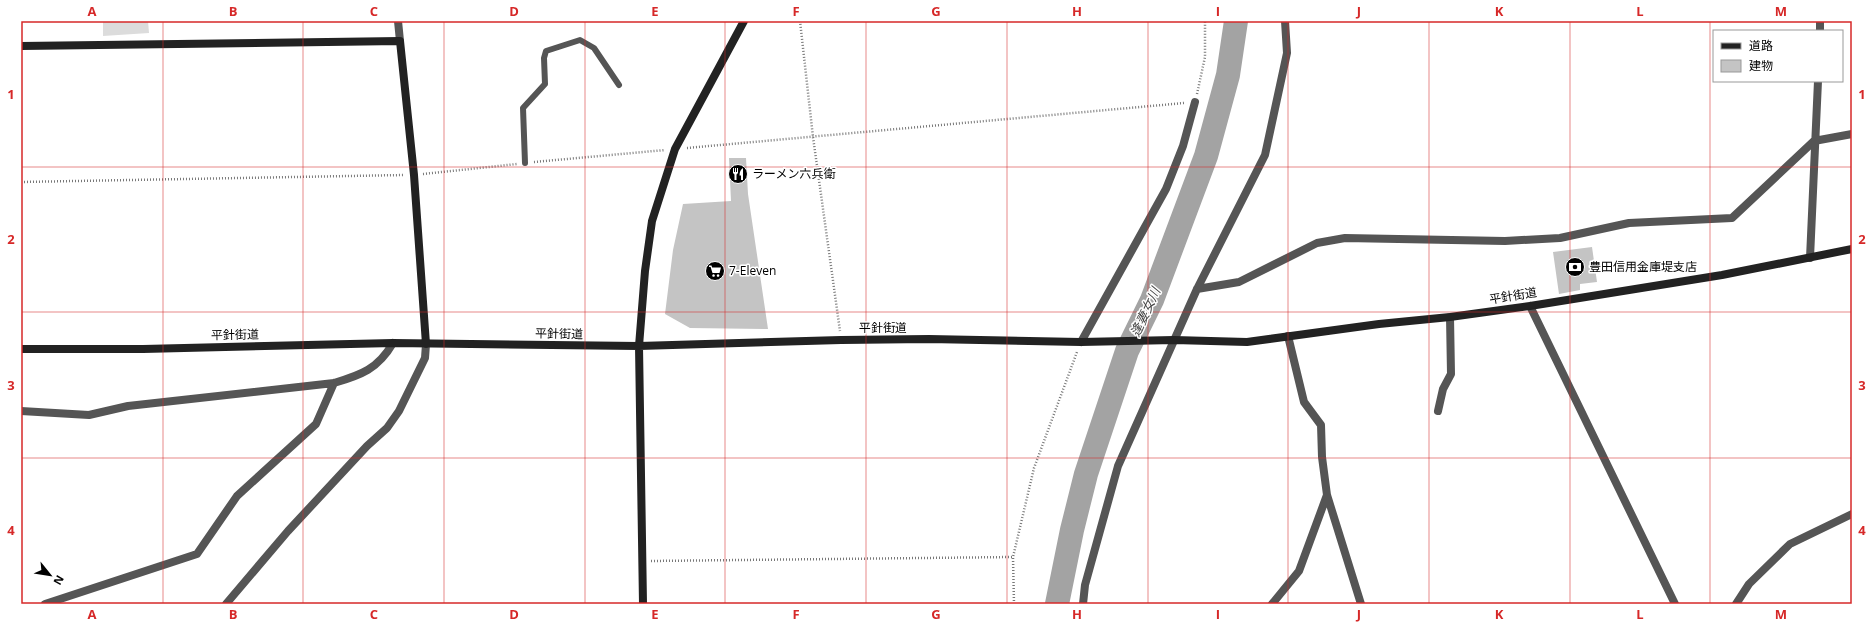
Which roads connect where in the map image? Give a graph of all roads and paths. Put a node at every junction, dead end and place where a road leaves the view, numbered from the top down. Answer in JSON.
{"nodes":[{"id":1,"x":398,"y":21,"type":"edge"},
{"id":2,"x":744,"y":21,"type":"edge"},
{"id":3,"x":800,"y":21,"type":"edge"},
{"id":4,"x":1205,"y":21,"type":"edge"},
{"id":5,"x":1285,"y":21,"type":"edge"},
{"id":6,"x":400,"y":41,"type":"junction"},
{"id":7,"x":21,"y":46,"type":"edge"},
{"id":8,"x":1818,"y":82,"type":"edge"},
{"id":9,"x":619,"y":85,"type":"dead end"},
{"id":10,"x":1195,"y":102,"type":"junction"},
{"id":11,"x":1852,"y":134,"type":"edge"},
{"id":12,"x":813,"y":137,"type":"junction"},
{"id":13,"x":1814,"y":141,"type":"junction"},
{"id":14,"x":675,"y":149,"type":"junction"},
{"id":15,"x":525,"y":163,"type":"junction"},
{"id":16,"x":414,"y":175,"type":"junction"},
{"id":17,"x":21,"y":182,"type":"edge"},
{"id":18,"x":1852,"y":249,"type":"edge"},
{"id":19,"x":1810,"y":258,"type":"junction"},
{"id":20,"x":1197,"y":289,"type":"junction"},
{"id":21,"x":1530,"y":306,"type":"junction"},
{"id":22,"x":1450,"y":317,"type":"junction"},
{"id":23,"x":1288,"y":336,"type":"junction"},
{"id":24,"x":841,"y":340,"type":"junction"},
{"id":25,"x":1174,"y":340,"type":"junction"},
{"id":26,"x":1081,"y":342,"type":"junction"},
{"id":27,"x":393,"y":343,"type":"junction"},
{"id":28,"x":426,"y":344,"type":"junction"},
{"id":29,"x":638,"y":346,"type":"junction"},
{"id":30,"x":21,"y":348,"type":"edge"},
{"id":31,"x":334,"y":383,"type":"junction"},
{"id":32,"x":21,"y":411,"type":"edge"},
{"id":33,"x":1438,"y":411,"type":"dead end"},
{"id":34,"x":1327,"y":495,"type":"junction"},
{"id":35,"x":1852,"y":514,"type":"edge"},
{"id":36,"x":1013,"y":557,"type":"junction"},
{"id":37,"x":643,"y":561,"type":"junction"},
{"id":38,"x":45,"y":604,"type":"edge"},
{"id":39,"x":226,"y":604,"type":"edge"},
{"id":40,"x":643,"y":604,"type":"edge"},
{"id":41,"x":1014,"y":604,"type":"edge"},
{"id":42,"x":1083,"y":604,"type":"edge"},
{"id":43,"x":1272,"y":604,"type":"edge"},
{"id":44,"x":1361,"y":604,"type":"edge"},
{"id":45,"x":1675,"y":604,"type":"edge"},
{"id":46,"x":1736,"y":604,"type":"edge"}],
"edges":[{"from":1,"to":6,"type":"street"},
{"from":2,"to":14,"type":"street"},
{"from":3,"to":12,"type":"path"},
{"from":4,"to":10,"type":"path"},
{"from":5,"to":20,"type":"street"},
{"from":6,"to":7,"type":"street"},
{"from":6,"to":16,"type":"street"},
{"from":8,"to":13,"type":"street"},
{"from":9,"to":15,"type":"lane"},
{"from":10,"to":12,"type":"path"},
{"from":10,"to":26,"type":"street"},
{"from":11,"to":13,"type":"street"},
{"from":12,"to":14,"type":"path"},
{"from":12,"to":24,"type":"path"},
{"from":13,"to":19,"type":"street"},
{"from":13,"to":20,"type":"street"},
{"from":14,"to":15,"type":"path"},
{"from":14,"to":29,"type":"street"},
{"from":15,"to":16,"type":"path"},
{"from":16,"to":17,"type":"path"},
{"from":16,"to":28,"type":"street"},
{"from":18,"to":19,"type":"street","name":"平針街道"},
{"from":19,"to":21,"type":"street","name":"平針街道"},
{"from":20,"to":25,"type":"street"},
{"from":21,"to":22,"type":"street","name":"平針街道"},
{"from":21,"to":45,"type":"street"},
{"from":22,"to":23,"type":"street","name":"平針街道"},
{"from":22,"to":33,"type":"street"},
{"from":23,"to":25,"type":"street","name":"平針街道"},
{"from":23,"to":34,"type":"street"},
{"from":24,"to":26,"type":"street","name":"平針街道"},
{"from":24,"to":29,"type":"street","name":"平針街道"},
{"from":25,"to":26,"type":"street","name":"平針街道"},
{"from":25,"to":42,"type":"street"},
{"from":26,"to":36,"type":"path"},
{"from":27,"to":28,"type":"street","name":"平針街道"},
{"from":27,"to":30,"type":"street","name":"平針街道"},
{"from":27,"to":31,"type":"street"},
{"from":28,"to":29,"type":"street","name":"平針街道"},
{"from":28,"to":39,"type":"street"},
{"from":29,"to":37,"type":"street"},
{"from":31,"to":32,"type":"street"},
{"from":31,"to":38,"type":"street"},
{"from":34,"to":43,"type":"street"},
{"from":34,"to":44,"type":"street"},
{"from":35,"to":46,"type":"street"},
{"from":36,"to":37,"type":"path"},
{"from":36,"to":41,"type":"path"},
{"from":37,"to":40,"type":"street"}]}
